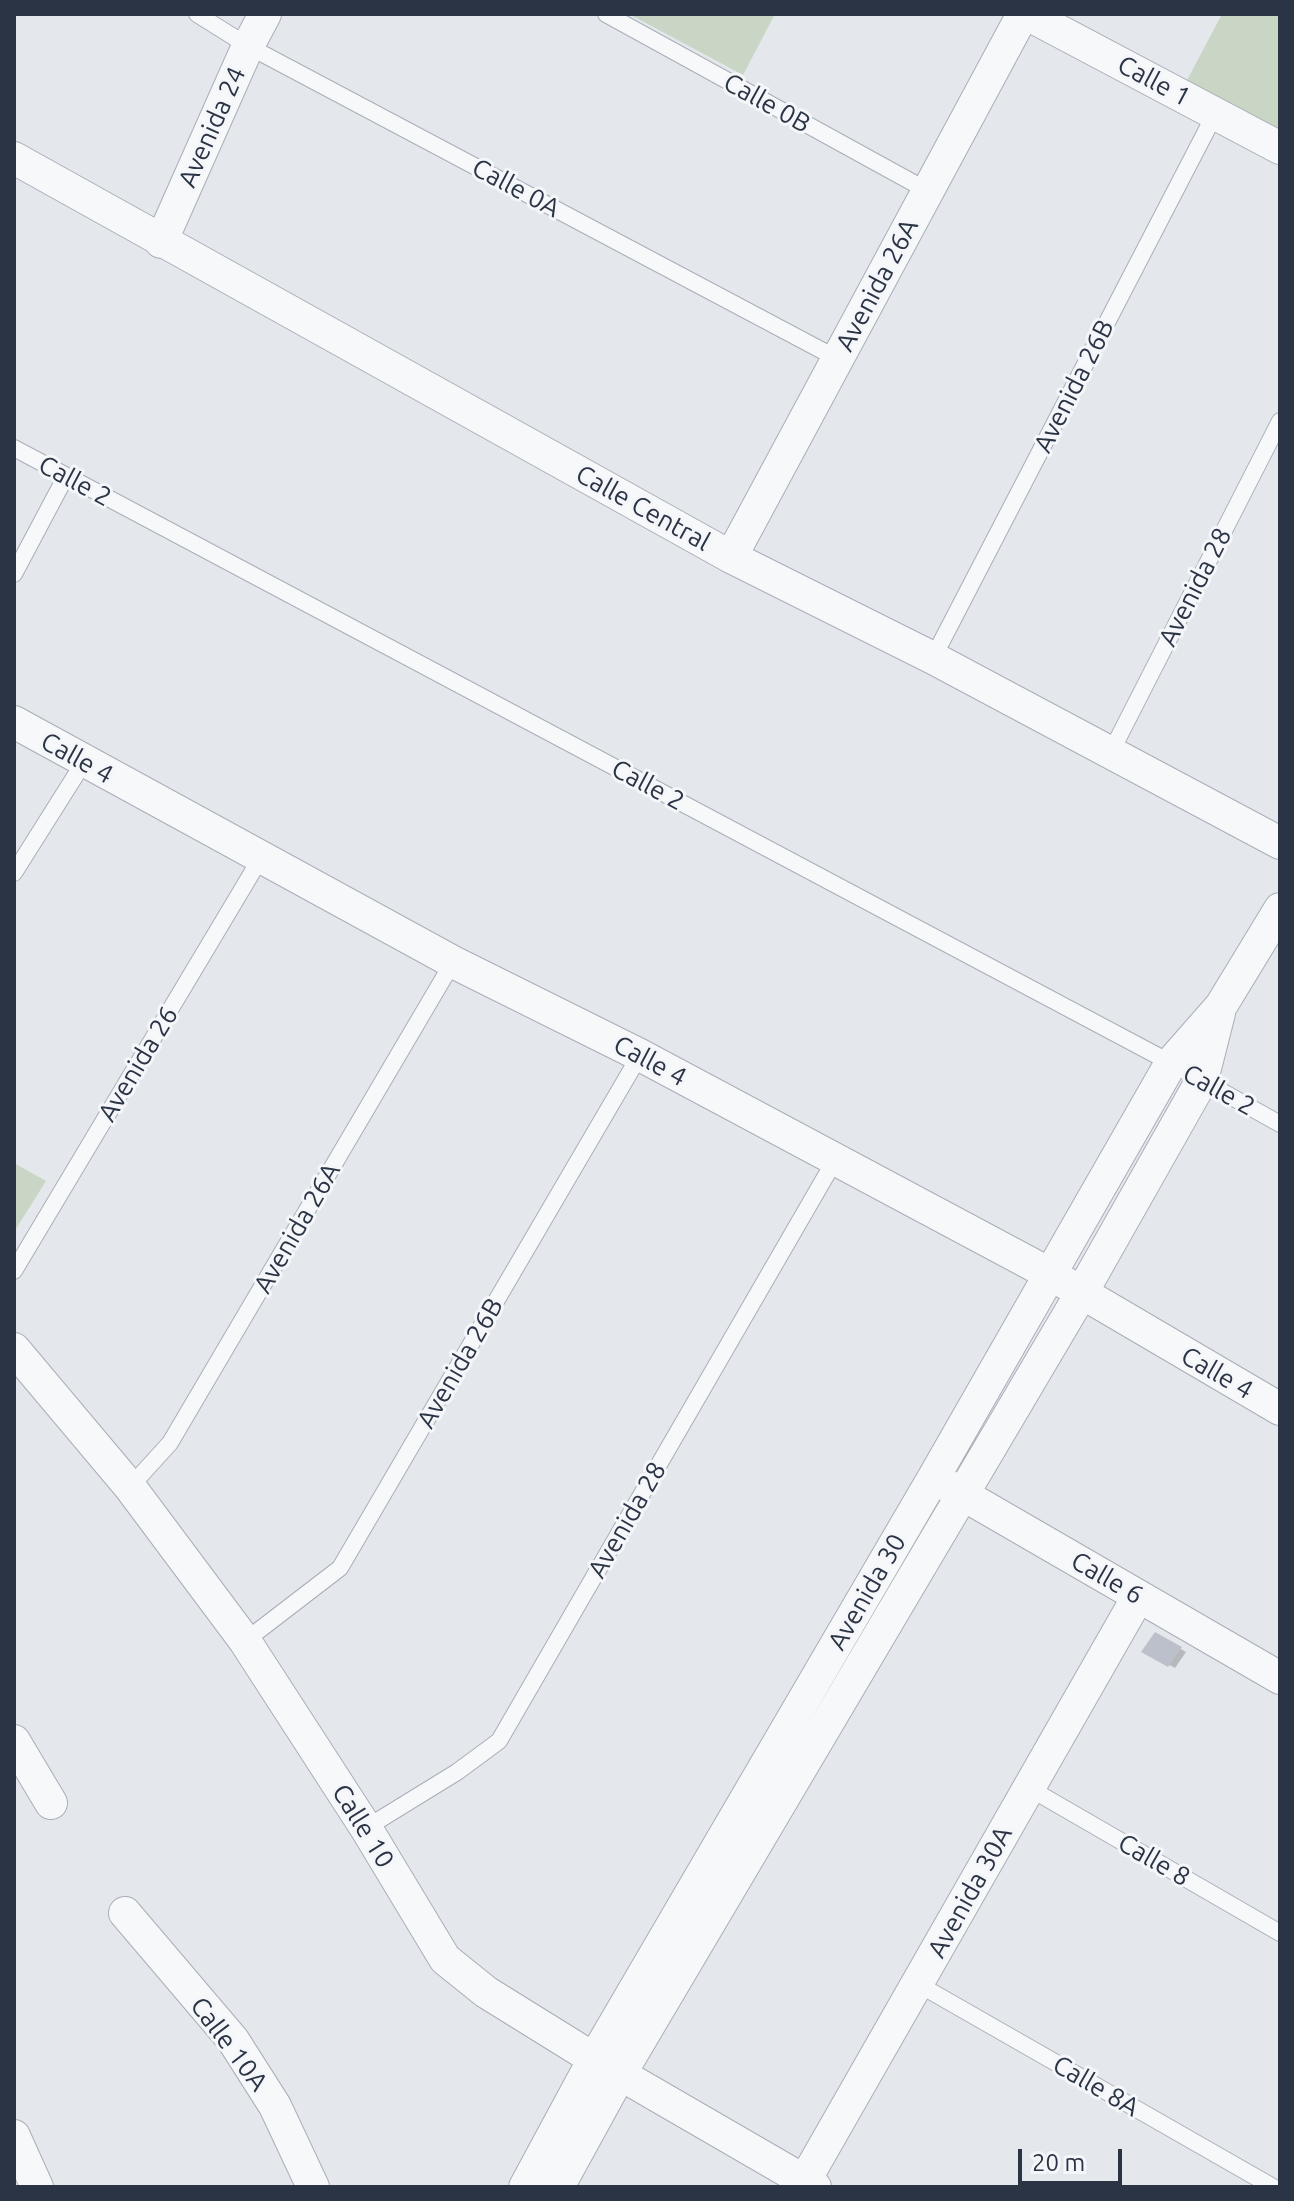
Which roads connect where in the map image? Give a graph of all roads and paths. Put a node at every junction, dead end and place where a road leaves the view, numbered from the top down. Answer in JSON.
{"nodes":[{"id":1,"x":197,"y":14,"type":"edge"},
{"id":2,"x":265,"y":14,"type":"edge"},
{"id":3,"x":606,"y":14,"type":"edge"},
{"id":4,"x":1025,"y":14,"type":"edge"},
{"id":5,"x":248,"y":46,"type":"junction"},
{"id":6,"x":1215,"y":114,"type":"junction"},
{"id":7,"x":1280,"y":148,"type":"edge"},
{"id":8,"x":14,"y":158,"type":"edge"},
{"id":9,"x":928,"y":191,"type":"junction"},
{"id":10,"x":161,"y":242,"type":"junction"},
{"id":11,"x":838,"y":359,"type":"junction"},
{"id":12,"x":1280,"y":421,"type":"edge"},
{"id":13,"x":14,"y":448,"type":"edge"},
{"id":14,"x":66,"y":476,"type":"junction"},
{"id":15,"x":731,"y":557,"type":"junction"},
{"id":16,"x":14,"y":574,"type":"edge"},
{"id":17,"x":933,"y":658,"type":"junction"},
{"id":18,"x":14,"y":722,"type":"edge"},
{"id":19,"x":1110,"y":754,"type":"junction"},
{"id":20,"x":84,"y":762,"type":"junction"},
{"id":21,"x":1280,"y":843,"type":"edge"},
{"id":22,"x":262,"y":856,"type":"junction"},
{"id":23,"x":14,"y":873,"type":"edge"},
{"id":24,"x":1280,"y":909,"type":"edge"},
{"id":25,"x":453,"y":962,"type":"junction"},
{"id":26,"x":1221,"y":1006,"type":"junction"},
{"id":27,"x":640,"y":1055,"type":"junction"},
{"id":28,"x":1171,"y":1063,"type":"junction"},
{"id":29,"x":1202,"y":1080,"type":"junction"},
{"id":30,"x":1280,"y":1124,"type":"edge"},
{"id":31,"x":835,"y":1160,"type":"junction"},
{"id":32,"x":14,"y":1271,"type":"edge"},
{"id":33,"x":1050,"y":1274,"type":"junction"},
{"id":34,"x":1081,"y":1294,"type":"junction"},
{"id":35,"x":14,"y":1349,"type":"edge"},
{"id":36,"x":1280,"y":1409,"type":"edge"},
{"id":37,"x":934,"y":1477,"type":"junction"},
{"id":38,"x":130,"y":1487,"type":"junction"},
{"id":39,"x":963,"y":1494,"type":"junction"},
{"id":40,"x":1138,"y":1597,"type":"junction"},
{"id":41,"x":245,"y":1641,"type":"junction"},
{"id":42,"x":1280,"y":1678,"type":"edge"},
{"id":43,"x":14,"y":1741,"type":"edge"},
{"id":44,"x":1029,"y":1788,"type":"junction"},
{"id":45,"x":51,"y":1803,"type":"dead end"},
{"id":46,"x":366,"y":1828,"type":"junction"},
{"id":47,"x":125,"y":1913,"type":"dead end"},
{"id":48,"x":1280,"y":1933,"type":"edge"},
{"id":49,"x":918,"y":1984,"type":"junction"},
{"id":50,"x":607,"y":2066,"type":"junction"},
{"id":51,"x":14,"y":2136,"type":"edge"},
{"id":52,"x":807,"y":2185,"type":"edge"},
{"id":53,"x":37,"y":2187,"type":"edge"},
{"id":54,"x":313,"y":2187,"type":"edge"},
{"id":55,"x":525,"y":2187,"type":"edge"},
{"id":56,"x":558,"y":2187,"type":"edge"},
{"id":57,"x":1273,"y":2187,"type":"edge"}],
"edges":[{"from":1,"to":5,"type":"lane","name":"Calle 0A"},
{"from":2,"to":5,"type":"street","name":"Avenida 24"},
{"from":3,"to":9,"type":"lane","name":"Calle 0B"},
{"from":4,"to":6,"type":"street","name":"Calle 1"},
{"from":4,"to":9,"type":"street","name":"Avenida 26A"},
{"from":5,"to":10,"type":"street","name":"Avenida 24"},
{"from":5,"to":11,"type":"lane","name":"Calle 0A"},
{"from":6,"to":7,"type":"street","name":"Calle 1"},
{"from":6,"to":17,"type":"lane","name":"Avenida 26B"},
{"from":8,"to":10,"type":"street","name":"Calle Central"},
{"from":9,"to":11,"type":"street","name":"Avenida 26A"},
{"from":10,"to":15,"type":"street","name":"Calle Central"},
{"from":11,"to":15,"type":"street","name":"Avenida 26A"},
{"from":12,"to":19,"type":"lane","name":"Avenida 28"},
{"from":13,"to":14,"type":"lane","name":"Calle 2"},
{"from":14,"to":16,"type":"lane"},
{"from":14,"to":28,"type":"lane","name":"Calle 2"},
{"from":15,"to":17,"type":"street","name":"Calle Central"},
{"from":17,"to":19,"type":"street","name":"Calle Central"},
{"from":18,"to":20,"type":"street","name":"Calle 4"},
{"from":19,"to":21,"type":"street","name":"Calle Central"},
{"from":20,"to":22,"type":"street","name":"Calle 4"},
{"from":20,"to":23,"type":"lane"},
{"from":22,"to":25,"type":"street","name":"Calle 4"},
{"from":22,"to":32,"type":"lane","name":"Avenida 26"},
{"from":24,"to":26,"type":"street","name":"Avenida 30"},
{"from":25,"to":27,"type":"street","name":"Calle 4"},
{"from":25,"to":38,"type":"lane","name":"Avenida 26A"},
{"from":26,"to":28,"type":"street","name":"Avenida 30"},
{"from":26,"to":29,"type":"street","name":"Avenida 30"},
{"from":27,"to":31,"type":"street","name":"Calle 4"},
{"from":27,"to":41,"type":"lane","name":"Avenida 26B"},
{"from":28,"to":29,"type":"lane","name":"Calle 2"},
{"from":28,"to":33,"type":"street","name":"Avenida 30"},
{"from":29,"to":30,"type":"lane","name":"Calle 2"},
{"from":29,"to":34,"type":"street","name":"Avenida 30"},
{"from":31,"to":33,"type":"street","name":"Calle 4"},
{"from":31,"to":46,"type":"lane","name":"Avenida 28"},
{"from":33,"to":34,"type":"street","name":"Calle 4"},
{"from":33,"to":37,"type":"street","name":"Avenida 30"},
{"from":34,"to":36,"type":"street","name":"Calle 4"},
{"from":34,"to":39,"type":"street","name":"Avenida 30"},
{"from":35,"to":38,"type":"street","name":"Calle 10"},
{"from":37,"to":39,"type":"street","name":"Calle 6"},
{"from":37,"to":50,"type":"street","name":"Avenida 30"},
{"from":38,"to":41,"type":"street","name":"Calle 10"},
{"from":39,"to":40,"type":"street","name":"Calle 6"},
{"from":39,"to":50,"type":"street","name":"Avenida 30"},
{"from":40,"to":42,"type":"street","name":"Calle 6"},
{"from":40,"to":44,"type":"street","name":"Avenida 30A"},
{"from":41,"to":46,"type":"street","name":"Calle 10"},
{"from":43,"to":45,"type":"street"},
{"from":44,"to":48,"type":"lane","name":"Calle 8"},
{"from":44,"to":49,"type":"street","name":"Avenida 30A"},
{"from":46,"to":50,"type":"street","name":"Calle 10"},
{"from":47,"to":54,"type":"street","name":"Calle 10A"},
{"from":49,"to":52,"type":"street","name":"Avenida 30A"},
{"from":49,"to":57,"type":"lane","name":"Calle 8A"},
{"from":50,"to":52,"type":"street","name":"Calle 10"},
{"from":50,"to":55,"type":"street","name":"Avenida 30"},
{"from":50,"to":56,"type":"street","name":"Avenida 30"},
{"from":51,"to":53,"type":"street"}]}
